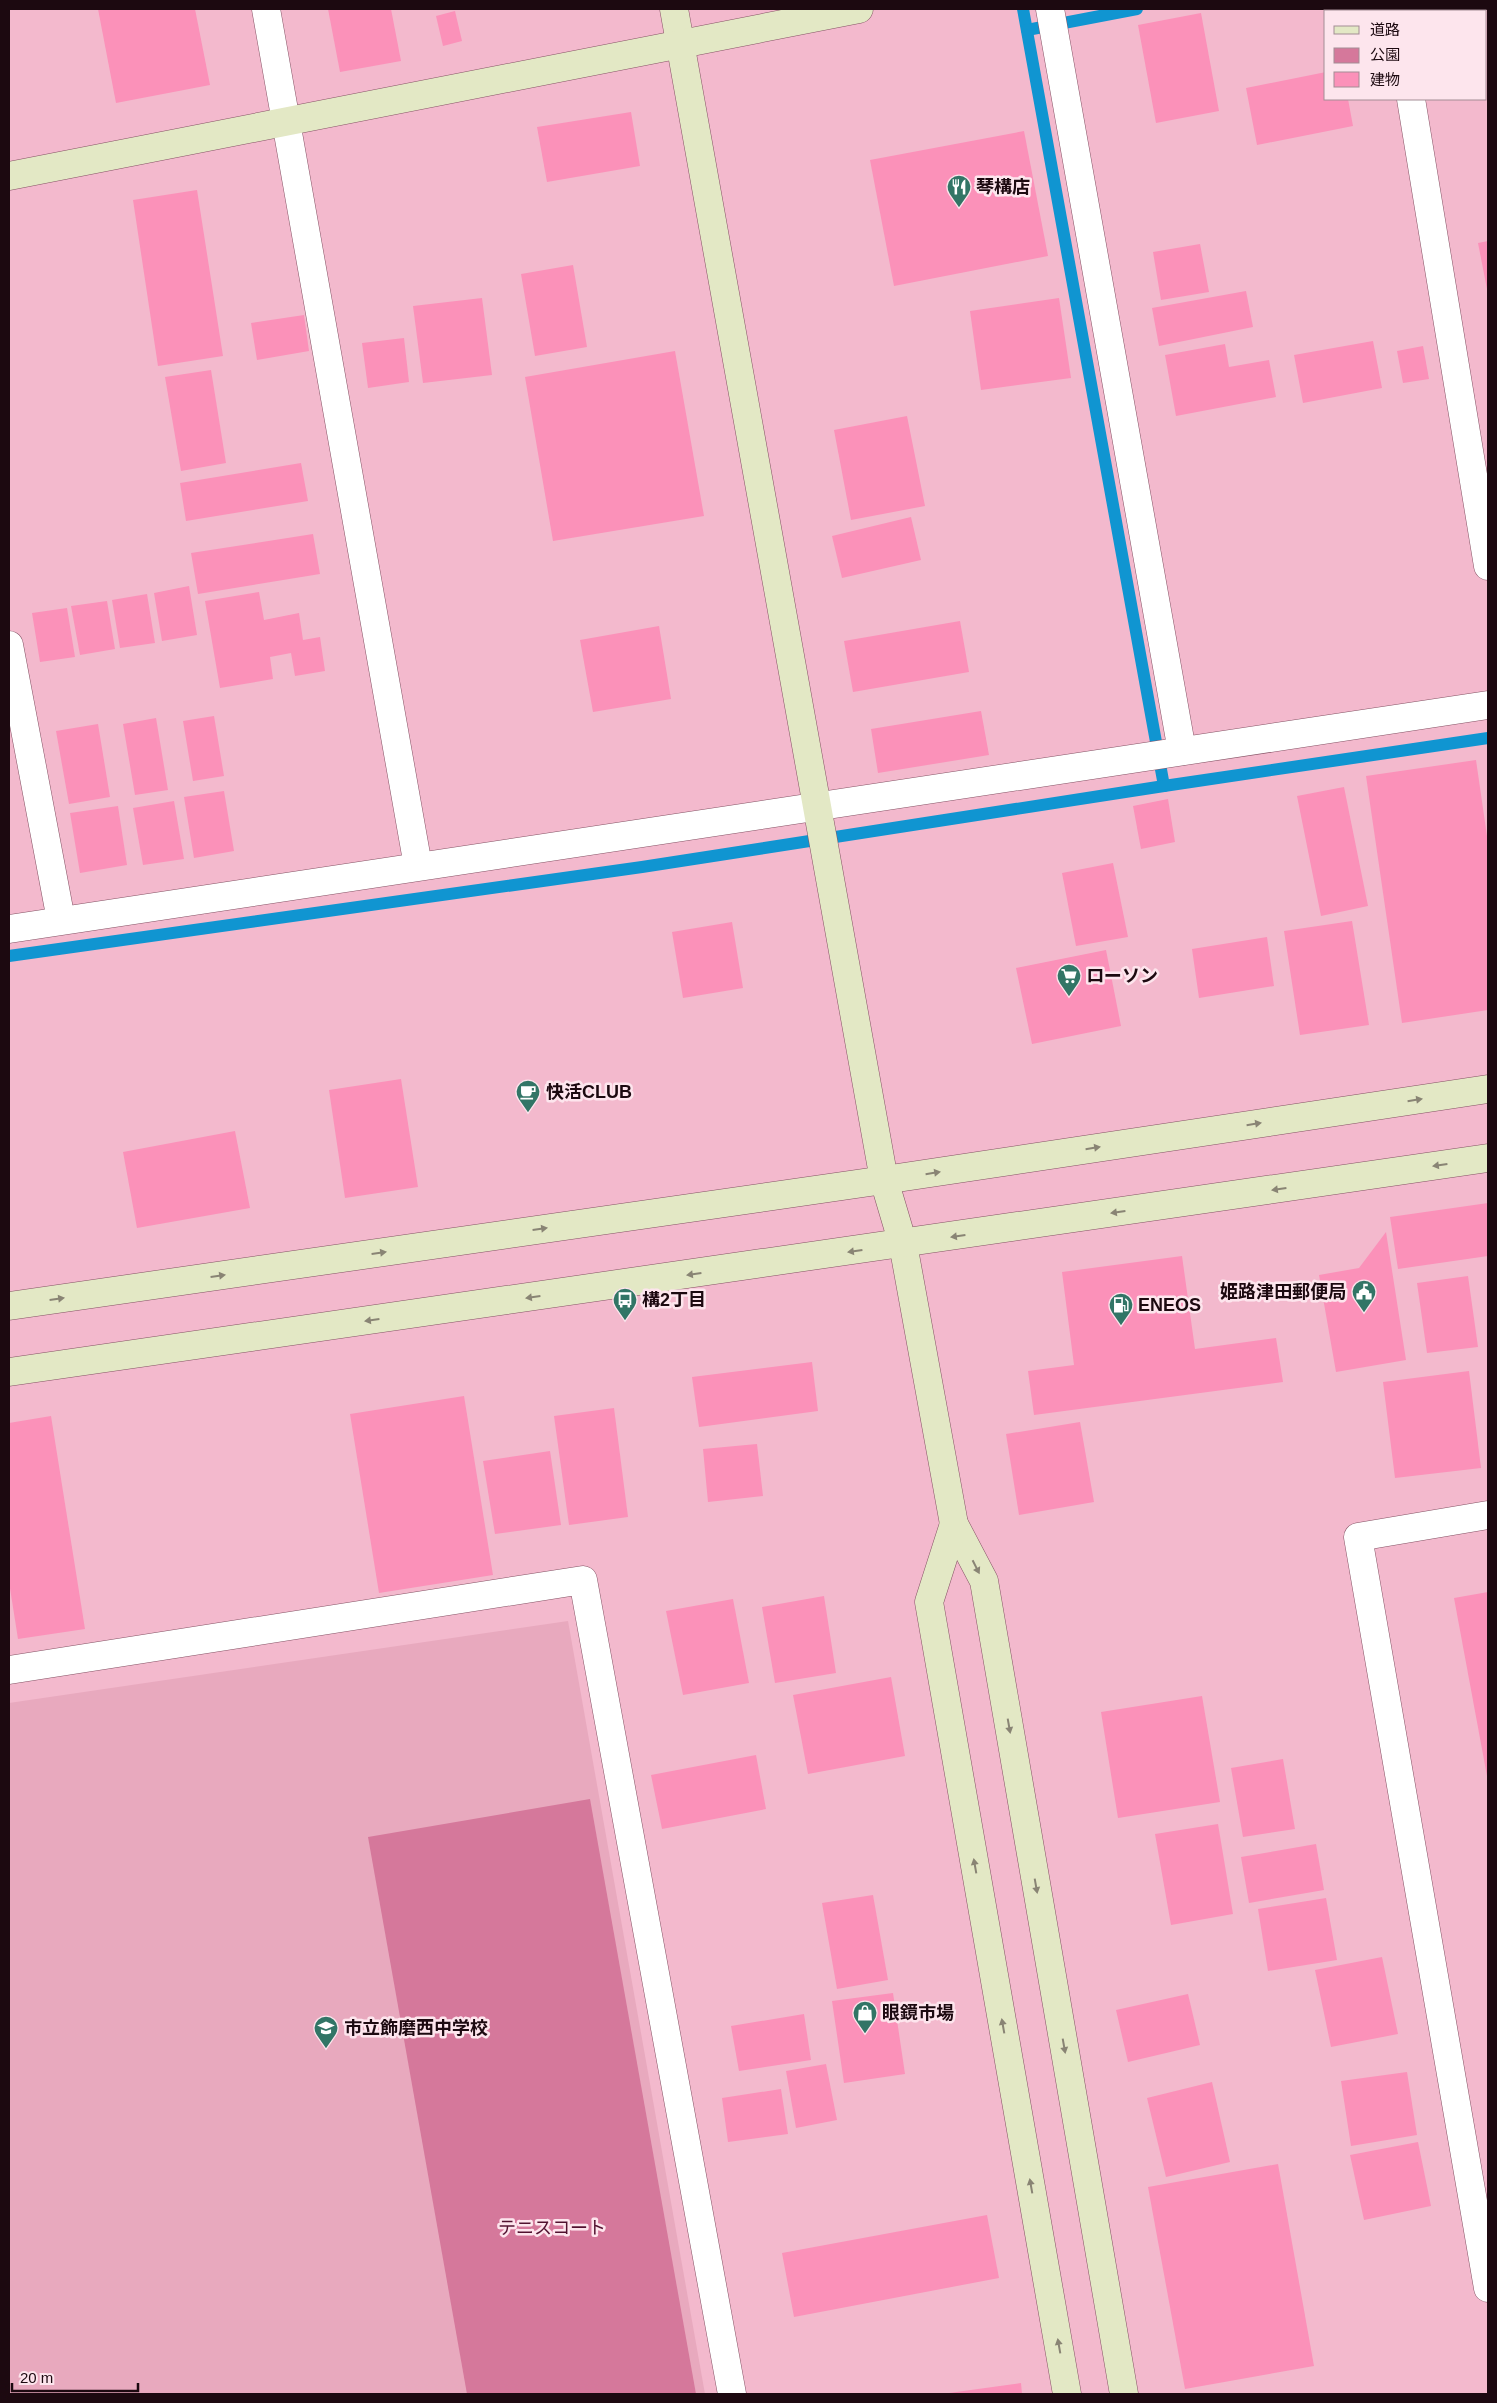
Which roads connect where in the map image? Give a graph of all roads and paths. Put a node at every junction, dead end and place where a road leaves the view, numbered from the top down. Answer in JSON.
{"nodes":[{"id":1,"x":266,"y":9,"type":"edge"},
{"id":2,"x":674,"y":9,"type":"edge"},
{"id":3,"x":859,"y":9,"type":"edge"},
{"id":4,"x":1050,"y":9,"type":"edge"},
{"id":5,"x":680,"y":43,"type":"junction"},
{"id":6,"x":1410,"y":100,"type":"edge"},
{"id":7,"x":286,"y":123,"type":"junction"},
{"id":8,"x":9,"y":176,"type":"edge"},
{"id":9,"x":1488,"y":566,"type":"edge"},
{"id":10,"x":9,"y":645,"type":"edge"},
{"id":11,"x":1488,"y":705,"type":"edge"},
{"id":12,"x":1182,"y":751,"type":"junction"},
{"id":13,"x":818,"y":806,"type":"junction"},
{"id":14,"x":418,"y":866,"type":"junction"},
{"id":15,"x":61,"y":920,"type":"junction"},
{"id":16,"x":9,"y":929,"type":"edge"},
{"id":17,"x":1488,"y":1089,"type":"edge"},
{"id":18,"x":1488,"y":1158,"type":"edge"},
{"id":19,"x":884,"y":1180,"type":"junction"},
{"id":20,"x":903,"y":1244,"type":"junction"},
{"id":21,"x":9,"y":1306,"type":"edge"},
{"id":22,"x":9,"y":1372,"type":"edge"},
{"id":23,"x":1488,"y":1515,"type":"edge"},
{"id":24,"x":954,"y":1524,"type":"junction"},
{"id":25,"x":9,"y":1670,"type":"edge"},
{"id":26,"x":1488,"y":2288,"type":"edge"},
{"id":27,"x":732,"y":2394,"type":"edge"},
{"id":28,"x":1067,"y":2394,"type":"edge"},
{"id":29,"x":1124,"y":2394,"type":"edge"}],
"edges":[{"from":1,"to":7,"type":"street"},
{"from":2,"to":5,"type":"street"},
{"from":3,"to":5,"type":"street"},
{"from":4,"to":12,"type":"street"},
{"from":5,"to":7,"type":"street"},
{"from":5,"to":13,"type":"street"},
{"from":6,"to":9,"type":"street"},
{"from":7,"to":8,"type":"street"},
{"from":7,"to":14,"type":"street"},
{"from":10,"to":15,"type":"street"},
{"from":11,"to":12,"type":"street"},
{"from":12,"to":13,"type":"street"},
{"from":13,"to":14,"type":"street"},
{"from":13,"to":19,"type":"street"},
{"from":14,"to":15,"type":"street"},
{"from":15,"to":16,"type":"street"},
{"from":19,"to":17,"type":"street","one_way":true},
{"from":18,"to":20,"type":"street","one_way":true},
{"from":19,"to":20,"type":"street"},
{"from":21,"to":19,"type":"street","one_way":true},
{"from":20,"to":22,"type":"street","one_way":true},
{"from":20,"to":24,"type":"street"},
{"from":23,"to":26,"type":"street"},
{"from":28,"to":24,"type":"street","one_way":true},
{"from":24,"to":29,"type":"street","one_way":true},
{"from":25,"to":27,"type":"street"}]}
